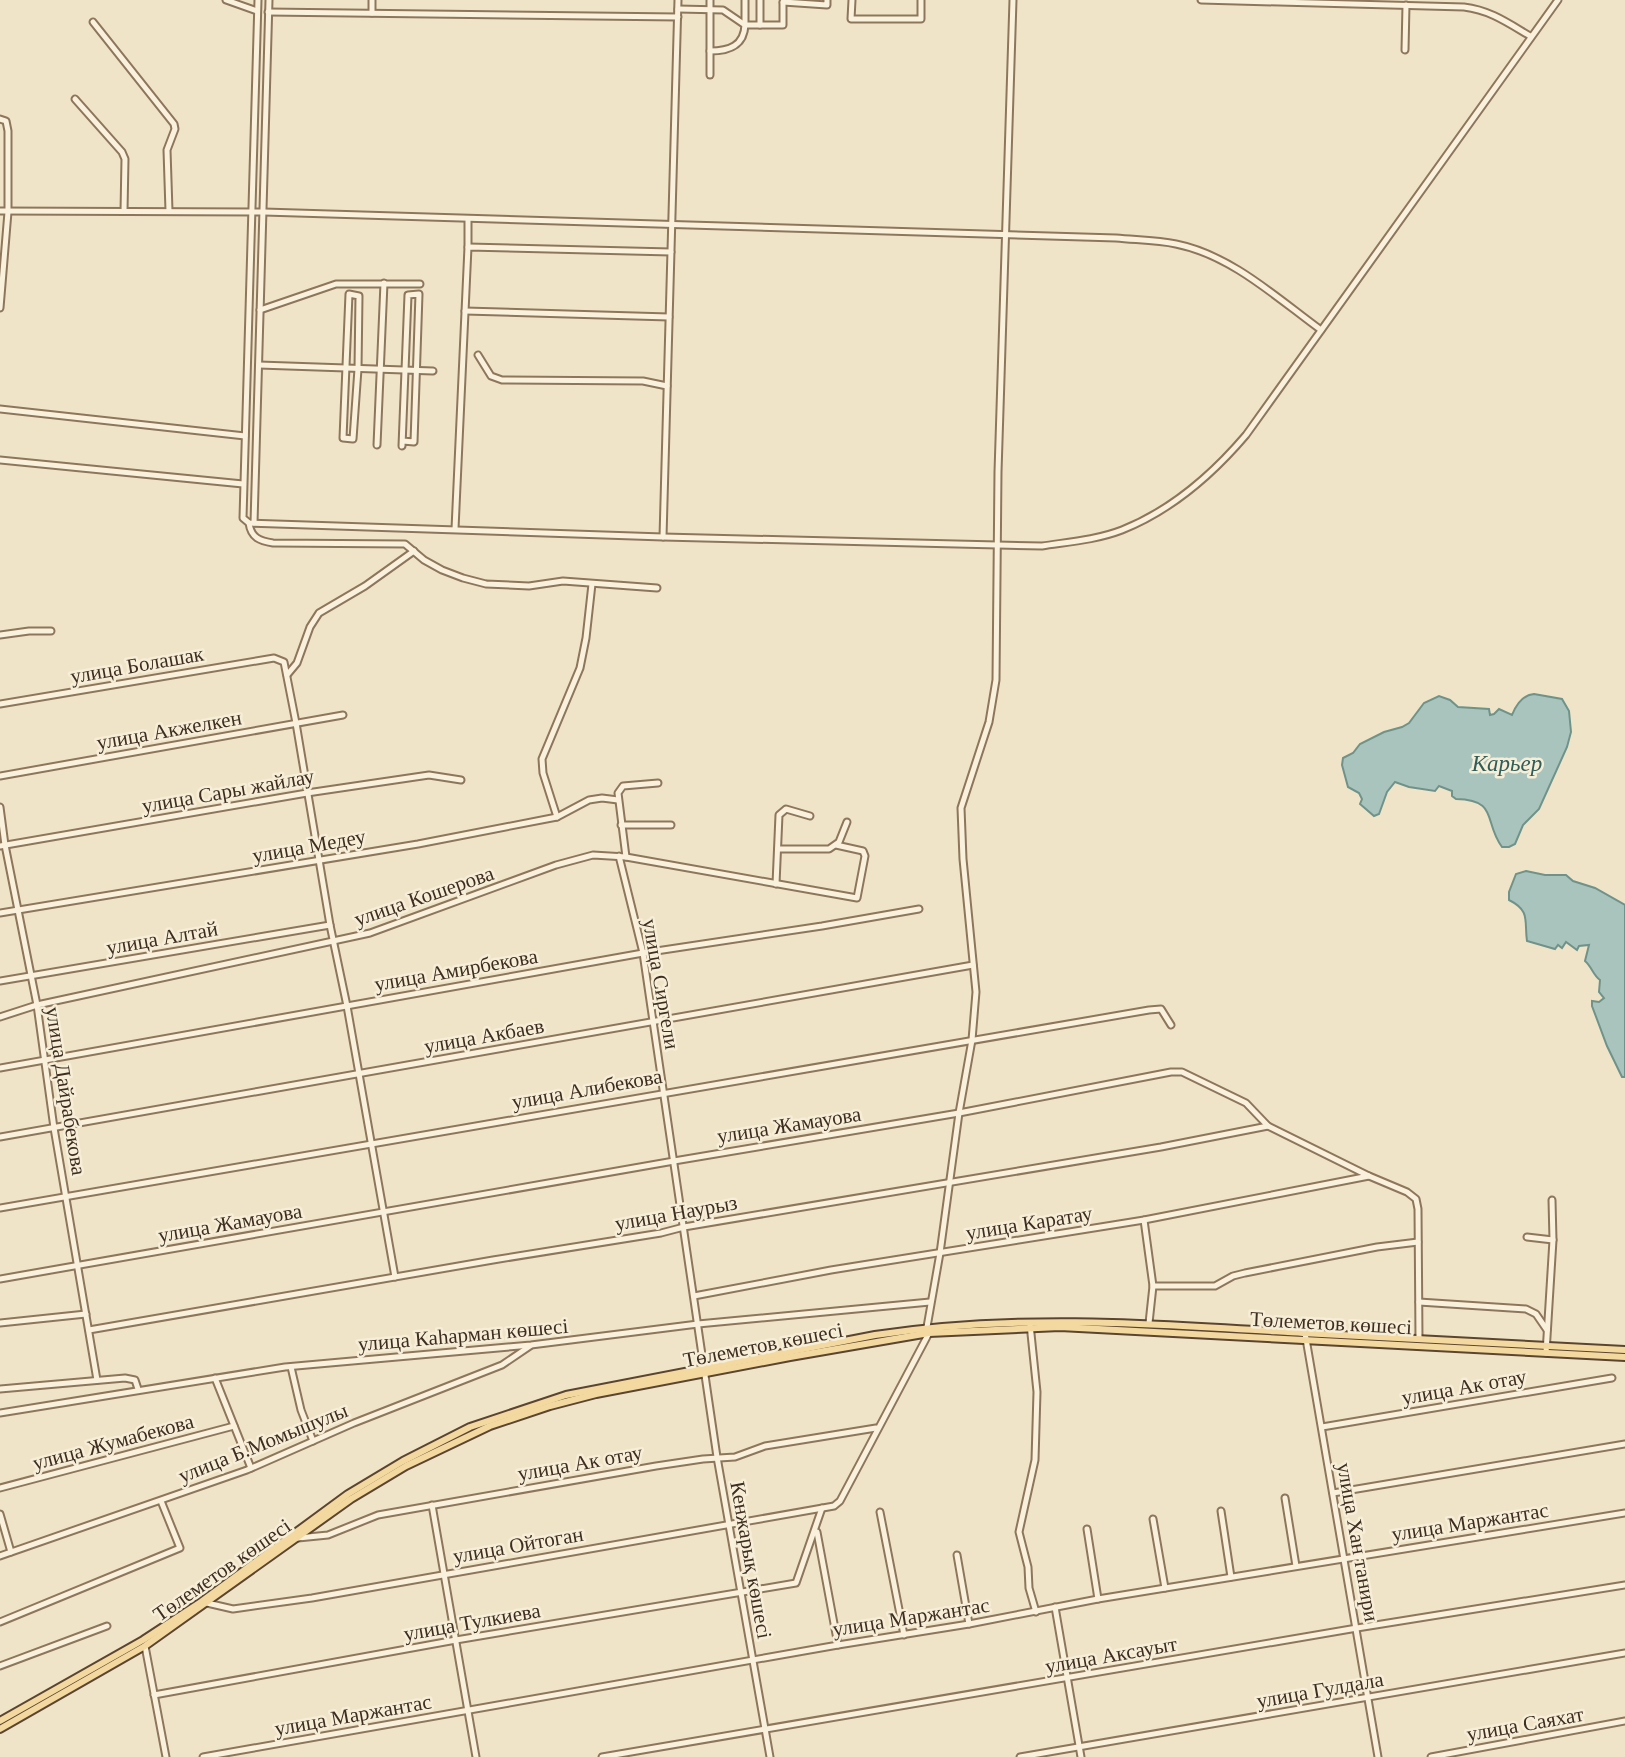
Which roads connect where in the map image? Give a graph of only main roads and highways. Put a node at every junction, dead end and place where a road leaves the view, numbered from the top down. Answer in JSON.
{"nodes":[{"id":1,"x":1030,"y":1325,"type":"junction"},
{"id":2,"x":1306,"y":1336,"type":"junction"},
{"id":3,"x":1546,"y":1349,"type":"junction"},
{"id":4,"x":1625,"y":1350,"type":"edge"},
{"id":5,"x":1625,"y":1357,"type":"edge"},
{"id":6,"x":295,"y":1536,"type":"junction"},
{"id":7,"x":0,"y":1721,"type":"edge"},
{"id":8,"x":0,"y":1729,"type":"edge"}],
"edges":[{"from":1,"to":2,"type":"main road","name":"Төлеметов көшесі"},
{"from":1,"to":2,"type":"main road","name":"Төлеметов көшесі"},
{"from":1,"to":6,"type":"main road","name":"Төлеметов көшесі"},
{"from":2,"to":3,"type":"main road","name":"Төлеметов көшесі"},
{"from":2,"to":3,"type":"main road","name":"Төлеметов көшесі"},
{"from":3,"to":4,"type":"main road","name":"Төлеметов көшесі"},
{"from":3,"to":5,"type":"main road","name":"Төлеметов көшесі"},
{"from":6,"to":7,"type":"main road","name":"Төлеметов көшесі"},
{"from":6,"to":8,"type":"main road","name":"Төлеметов көшесі"}]}
